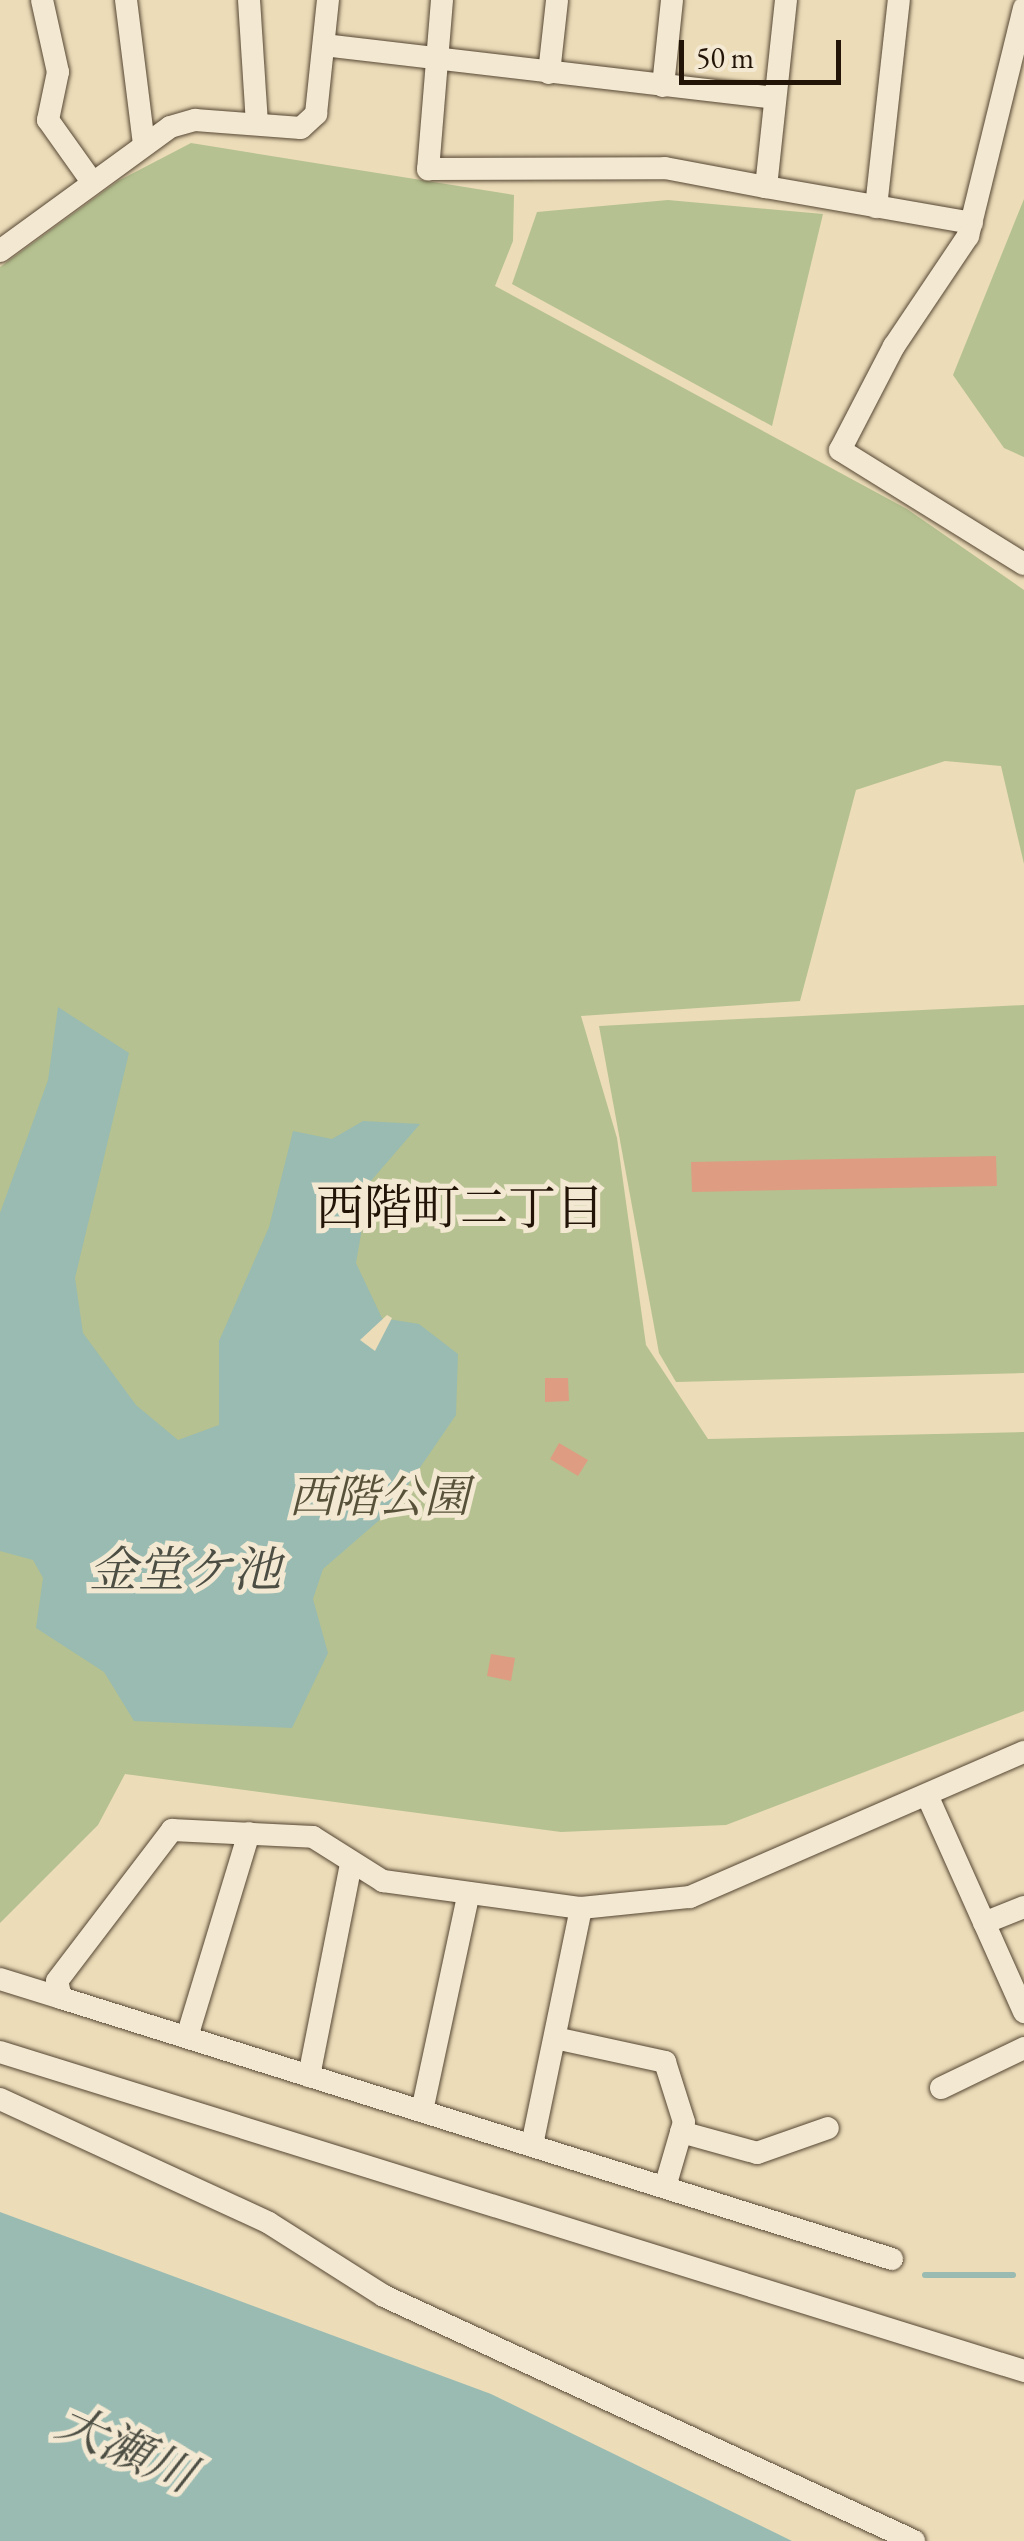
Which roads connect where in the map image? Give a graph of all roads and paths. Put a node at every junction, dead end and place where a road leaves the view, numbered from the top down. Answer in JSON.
{"nodes":[{"id":1,"x":42,"y":0,"type":"edge"},
{"id":2,"x":126,"y":0,"type":"edge"},
{"id":3,"x":249,"y":0,"type":"edge"},
{"id":4,"x":328,"y":0,"type":"edge"},
{"id":5,"x":442,"y":0,"type":"edge"},
{"id":6,"x":557,"y":0,"type":"edge"},
{"id":7,"x":672,"y":0,"type":"edge"},
{"id":8,"x":786,"y":0,"type":"edge"},
{"id":9,"x":899,"y":0,"type":"edge"},
{"id":10,"x":1024,"y":8,"type":"edge"},
{"id":11,"x":324,"y":45,"type":"junction"},
{"id":12,"x":434,"y":60,"type":"junction"},
{"id":13,"x":549,"y":73,"type":"junction"},
{"id":14,"x":663,"y":86,"type":"junction"},
{"id":15,"x":774,"y":98,"type":"junction"},
{"id":16,"x":257,"y":124,"type":"junction"},
{"id":17,"x":144,"y":145,"type":"junction"},
{"id":18,"x":92,"y":182,"type":"junction"},
{"id":19,"x":766,"y":187,"type":"junction"},
{"id":20,"x":876,"y":207,"type":"junction"},
{"id":21,"x":972,"y":223,"type":"junction"},
{"id":22,"x":0,"y":251,"type":"edge"},
{"id":23,"x":1024,"y":564,"type":"edge"},
{"id":24,"x":1024,"y":1752,"type":"edge"},
{"id":25,"x":927,"y":1796,"type":"junction"},
{"id":26,"x":249,"y":1834,"type":"junction"},
{"id":27,"x":351,"y":1862,"type":"junction"},
{"id":28,"x":468,"y":1897,"type":"junction"},
{"id":29,"x":1024,"y":1907,"type":"edge"},
{"id":30,"x":581,"y":1908,"type":"junction"},
{"id":31,"x":984,"y":1923,"type":"junction"},
{"id":32,"x":0,"y":1979,"type":"edge"},
{"id":33,"x":62,"y":1998,"type":"junction"},
{"id":34,"x":1024,"y":2012,"type":"edge"},
{"id":35,"x":187,"y":2037,"type":"junction"},
{"id":36,"x":556,"y":2038,"type":"junction"},
{"id":37,"x":1024,"y":2048,"type":"edge"},
{"id":38,"x":0,"y":2052,"type":"edge"},
{"id":39,"x":309,"y":2076,"type":"junction"},
{"id":40,"x":941,"y":2088,"type":"dead end"},
{"id":41,"x":0,"y":2099,"type":"edge"},
{"id":42,"x":422,"y":2111,"type":"junction"},
{"id":43,"x":828,"y":2128,"type":"dead end"},
{"id":44,"x":681,"y":2132,"type":"junction"},
{"id":45,"x":532,"y":2145,"type":"junction"},
{"id":46,"x":665,"y":2187,"type":"junction"},
{"id":47,"x":892,"y":2260,"type":"dead end"},
{"id":48,"x":1024,"y":2371,"type":"edge"},
{"id":49,"x":914,"y":2541,"type":"edge"}],
"edges":[{"from":1,"to":18,"type":"street"},
{"from":2,"to":17,"type":"street"},
{"from":3,"to":16,"type":"street"},
{"from":4,"to":11,"type":"street"},
{"from":5,"to":12,"type":"street"},
{"from":6,"to":13,"type":"street"},
{"from":7,"to":14,"type":"street"},
{"from":8,"to":15,"type":"street"},
{"from":9,"to":20,"type":"street"},
{"from":10,"to":21,"type":"street"},
{"from":11,"to":12,"type":"street"},
{"from":11,"to":16,"type":"street"},
{"from":12,"to":13,"type":"street"},
{"from":12,"to":19,"type":"street"},
{"from":13,"to":14,"type":"street"},
{"from":14,"to":15,"type":"street"},
{"from":15,"to":19,"type":"street"},
{"from":16,"to":17,"type":"street"},
{"from":17,"to":18,"type":"street"},
{"from":18,"to":22,"type":"street"},
{"from":19,"to":20,"type":"street"},
{"from":20,"to":21,"type":"street"},
{"from":21,"to":23,"type":"street"},
{"from":24,"to":25,"type":"street"},
{"from":25,"to":30,"type":"street"},
{"from":25,"to":31,"type":"street"},
{"from":26,"to":27,"type":"street"},
{"from":26,"to":33,"type":"street"},
{"from":26,"to":35,"type":"street"},
{"from":27,"to":28,"type":"street"},
{"from":27,"to":39,"type":"street"},
{"from":28,"to":30,"type":"street"},
{"from":28,"to":42,"type":"street"},
{"from":29,"to":31,"type":"street"},
{"from":30,"to":36,"type":"street"},
{"from":31,"to":34,"type":"street"},
{"from":32,"to":33,"type":"street"},
{"from":33,"to":35,"type":"street"},
{"from":35,"to":39,"type":"street"},
{"from":36,"to":44,"type":"street"},
{"from":36,"to":45,"type":"street"},
{"from":37,"to":40,"type":"street"},
{"from":38,"to":48,"type":"street"},
{"from":39,"to":42,"type":"street"},
{"from":41,"to":49,"type":"street"},
{"from":42,"to":45,"type":"street"},
{"from":43,"to":44,"type":"street"},
{"from":44,"to":46,"type":"street"},
{"from":45,"to":46,"type":"street"},
{"from":46,"to":47,"type":"street"}]}
